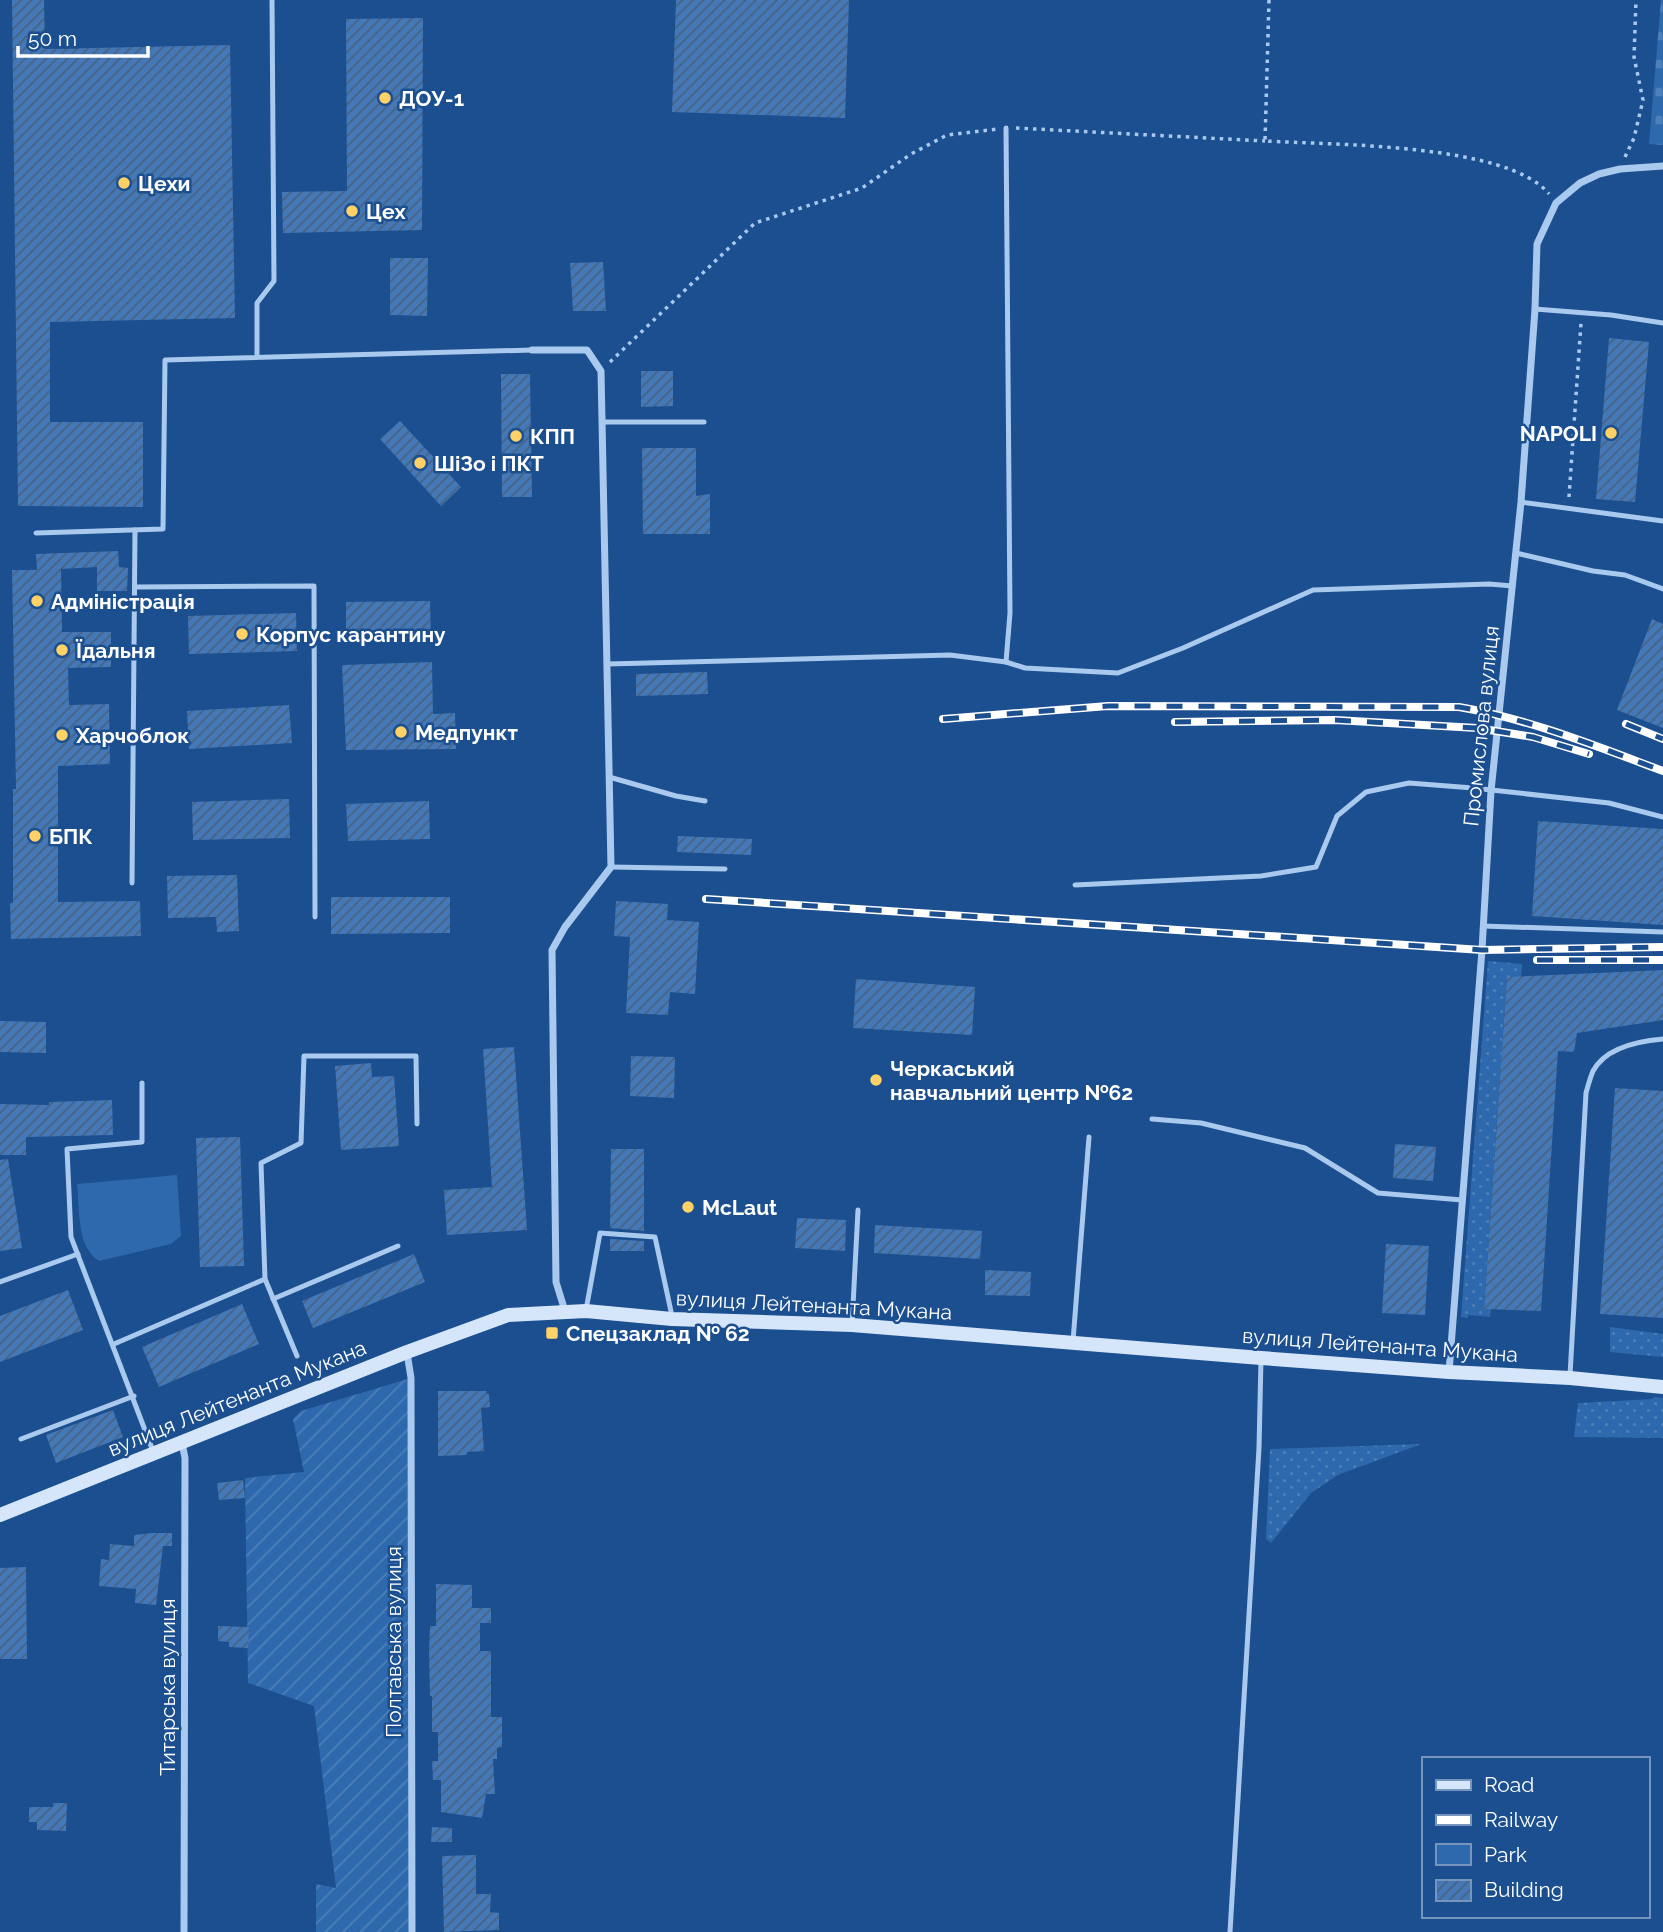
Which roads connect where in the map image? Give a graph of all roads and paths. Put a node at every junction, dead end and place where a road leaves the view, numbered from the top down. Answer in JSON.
{"nodes":[{"id":1,"x":272,"y":0,"type":"edge"},
{"id":2,"x":1269,"y":0,"type":"edge"},
{"id":3,"x":1636,"y":0,"type":"edge"},
{"id":4,"x":1006,"y":128,"type":"junction"},
{"id":5,"x":1265,"y":141,"type":"junction"},
{"id":6,"x":1663,"y":166,"type":"edge"},
{"id":7,"x":1620,"y":169,"type":"junction"},
{"id":8,"x":1556,"y":203,"type":"junction"},
{"id":9,"x":1535,"y":309,"type":"junction"},
{"id":10,"x":1582,"y":313,"type":"junction"},
{"id":11,"x":1663,"y":323,"type":"edge"},
{"id":12,"x":532,"y":349,"type":"joint"},
{"id":13,"x":257,"y":357,"type":"junction"},
{"id":14,"x":601,"y":371,"type":"junction"},
{"id":15,"x":602,"y":422,"type":"junction"},
{"id":16,"x":704,"y":422,"type":"dead end"},
{"id":17,"x":1521,"y":502,"type":"junction"},
{"id":18,"x":1568,"y":510,"type":"junction"},
{"id":19,"x":1663,"y":521,"type":"edge"},
{"id":20,"x":135,"y":530,"type":"junction"},
{"id":21,"x":36,"y":533,"type":"dead end"},
{"id":22,"x":1516,"y":553,"type":"junction"},
{"id":23,"x":1513,"y":586,"type":"junction"},
{"id":24,"x":135,"y":587,"type":"junction"},
{"id":25,"x":1663,"y":589,"type":"edge"},
{"id":26,"x":1006,"y":662,"type":"junction"},
{"id":27,"x":607,"y":664,"type":"junction"},
{"id":28,"x":609,"y":777,"type":"junction"},
{"id":29,"x":1491,"y":791,"type":"junction"},
{"id":30,"x":705,"y":801,"type":"dead end"},
{"id":31,"x":1663,"y":817,"type":"edge"},
{"id":32,"x":611,"y":867,"type":"junction"},
{"id":33,"x":726,"y":869,"type":"dead end"},
{"id":34,"x":132,"y":883,"type":"dead end"},
{"id":35,"x":1075,"y":885,"type":"dead end"},
{"id":36,"x":315,"y":917,"type":"dead end"},
{"id":37,"x":1483,"y":926,"type":"junction"},
{"id":38,"x":1663,"y":932,"type":"edge"},
{"id":39,"x":1663,"y":1039,"type":"edge"},
{"id":40,"x":142,"y":1083,"type":"dead end"},
{"id":41,"x":1152,"y":1119,"type":"dead end"},
{"id":42,"x":417,"y":1124,"type":"dead end"},
{"id":43,"x":1089,"y":1137,"type":"dead end"},
{"id":44,"x":1462,"y":1200,"type":"junction"},
{"id":45,"x":858,"y":1210,"type":"dead end"},
{"id":46,"x":398,"y":1246,"type":"dead end"},
{"id":47,"x":78,"y":1254,"type":"junction"},
{"id":48,"x":265,"y":1279,"type":"junction"},
{"id":49,"x":0,"y":1282,"type":"edge"},
{"id":50,"x":273,"y":1299,"type":"junction"},
{"id":51,"x":586,"y":1311,"type":"junction"},
{"id":52,"x":565,"y":1312,"type":"junction"},
{"id":53,"x":672,"y":1319,"type":"junction"},
{"id":54,"x":852,"y":1325,"type":"junction"},
{"id":55,"x":1073,"y":1341,"type":"junction"},
{"id":56,"x":114,"y":1344,"type":"junction"},
{"id":57,"x":407,"y":1352,"type":"junction"},
{"id":58,"x":298,"y":1356,"type":"dead end"},
{"id":59,"x":1261,"y":1358,"type":"junction"},
{"id":60,"x":1449,"y":1372,"type":"junction"},
{"id":61,"x":1570,"y":1378,"type":"junction"},
{"id":62,"x":1663,"y":1387,"type":"edge"},
{"id":63,"x":134,"y":1396,"type":"junction"},
{"id":64,"x":21,"y":1440,"type":"dead end"},
{"id":65,"x":181,"y":1443,"type":"junction"},
{"id":66,"x":154,"y":1454,"type":"junction"},
{"id":67,"x":0,"y":1515,"type":"edge"},
{"id":68,"x":184,"y":1932,"type":"edge"},
{"id":69,"x":412,"y":1932,"type":"edge"},
{"id":70,"x":1230,"y":1932,"type":"edge"}],
"edges":[{"from":1,"to":13,"type":"lane"},
{"from":2,"to":5,"type":"path"},
{"from":3,"to":7,"type":"path"},
{"from":4,"to":5,"type":"path"},
{"from":4,"to":14,"type":"path"},
{"from":4,"to":26,"type":"lane"},
{"from":5,"to":8,"type":"path"},
{"from":6,"to":7,"type":"street","name":"Промислова вулиця"},
{"from":7,"to":8,"type":"street","name":"Промислова вулиця"},
{"from":8,"to":9,"type":"street","name":"Промислова вулиця"},
{"from":9,"to":10,"type":"lane"},
{"from":9,"to":17,"type":"street","name":"Промислова вулиця"},
{"from":10,"to":11,"type":"lane"},
{"from":10,"to":18,"type":"path"},
{"from":12,"to":13,"type":"lane"},
{"from":12,"to":14,"type":"street"},
{"from":13,"to":20,"type":"lane"},
{"from":14,"to":15,"type":"street"},
{"from":15,"to":16,"type":"lane"},
{"from":15,"to":27,"type":"street"},
{"from":17,"to":18,"type":"lane"},
{"from":17,"to":22,"type":"street","name":"Промислова вулиця"},
{"from":18,"to":19,"type":"lane"},
{"from":20,"to":21,"type":"lane"},
{"from":20,"to":24,"type":"lane"},
{"from":22,"to":23,"type":"street","name":"Промислова вулиця"},
{"from":22,"to":25,"type":"lane"},
{"from":23,"to":26,"type":"lane"},
{"from":23,"to":29,"type":"street","name":"Промислова вулиця"},
{"from":24,"to":34,"type":"lane"},
{"from":24,"to":36,"type":"lane"},
{"from":26,"to":27,"type":"lane"},
{"from":27,"to":28,"type":"street"},
{"from":28,"to":30,"type":"lane"},
{"from":28,"to":32,"type":"street"},
{"from":29,"to":31,"type":"lane"},
{"from":29,"to":35,"type":"lane"},
{"from":29,"to":37,"type":"street","name":"Промислова вулиця"},
{"from":32,"to":33,"type":"lane"},
{"from":32,"to":52,"type":"street"},
{"from":37,"to":38,"type":"lane"},
{"from":37,"to":44,"type":"street","name":"Промислова вулиця"},
{"from":39,"to":61,"type":"lane"},
{"from":40,"to":47,"type":"lane"},
{"from":41,"to":44,"type":"lane"},
{"from":42,"to":48,"type":"lane"},
{"from":43,"to":55,"type":"lane"},
{"from":44,"to":60,"type":"street","name":"Промислова вулиця"},
{"from":45,"to":54,"type":"lane"},
{"from":46,"to":50,"type":"lane"},
{"from":47,"to":49,"type":"lane"},
{"from":47,"to":56,"type":"lane"},
{"from":48,"to":50,"type":"lane"},
{"from":48,"to":56,"type":"lane"},
{"from":50,"to":58,"type":"lane"},
{"from":51,"to":52,"type":"main road","name":"вулиця Лейтенанта Мукана"},
{"from":51,"to":53,"type":"main road","name":"вулиця Лейтенанта Мукана"},
{"from":51,"to":53,"type":"lane"},
{"from":52,"to":57,"type":"main road","name":"вулиця Лейтенанта Мукана"},
{"from":53,"to":54,"type":"main road","name":"вулиця Лейтенанта Мукана"},
{"from":54,"to":55,"type":"main road","name":"вулиця Лейтенанта Мукана"},
{"from":55,"to":59,"type":"main road","name":"вулиця Лейтенанта Мукана"},
{"from":56,"to":63,"type":"lane"},
{"from":57,"to":65,"type":"main road","name":"вулиця Лейтенанта Мукана"},
{"from":57,"to":69,"type":"street","name":"Полтавська вулиця"},
{"from":59,"to":60,"type":"main road","name":"вулиця Лейтенанта Мукана"},
{"from":59,"to":70,"type":"lane"},
{"from":60,"to":61,"type":"main road","name":"вулиця Лейтенанта Мукана"},
{"from":61,"to":62,"type":"main road","name":"вулиця Лейтенанта Мукана"},
{"from":63,"to":64,"type":"lane"},
{"from":63,"to":66,"type":"lane"},
{"from":65,"to":66,"type":"main road","name":"вулиця Лейтенанта Мукана"},
{"from":65,"to":68,"type":"street","name":"Титарська вулиця"},
{"from":66,"to":67,"type":"main road","name":"вулиця Лейтенанта Мукана"}]}
